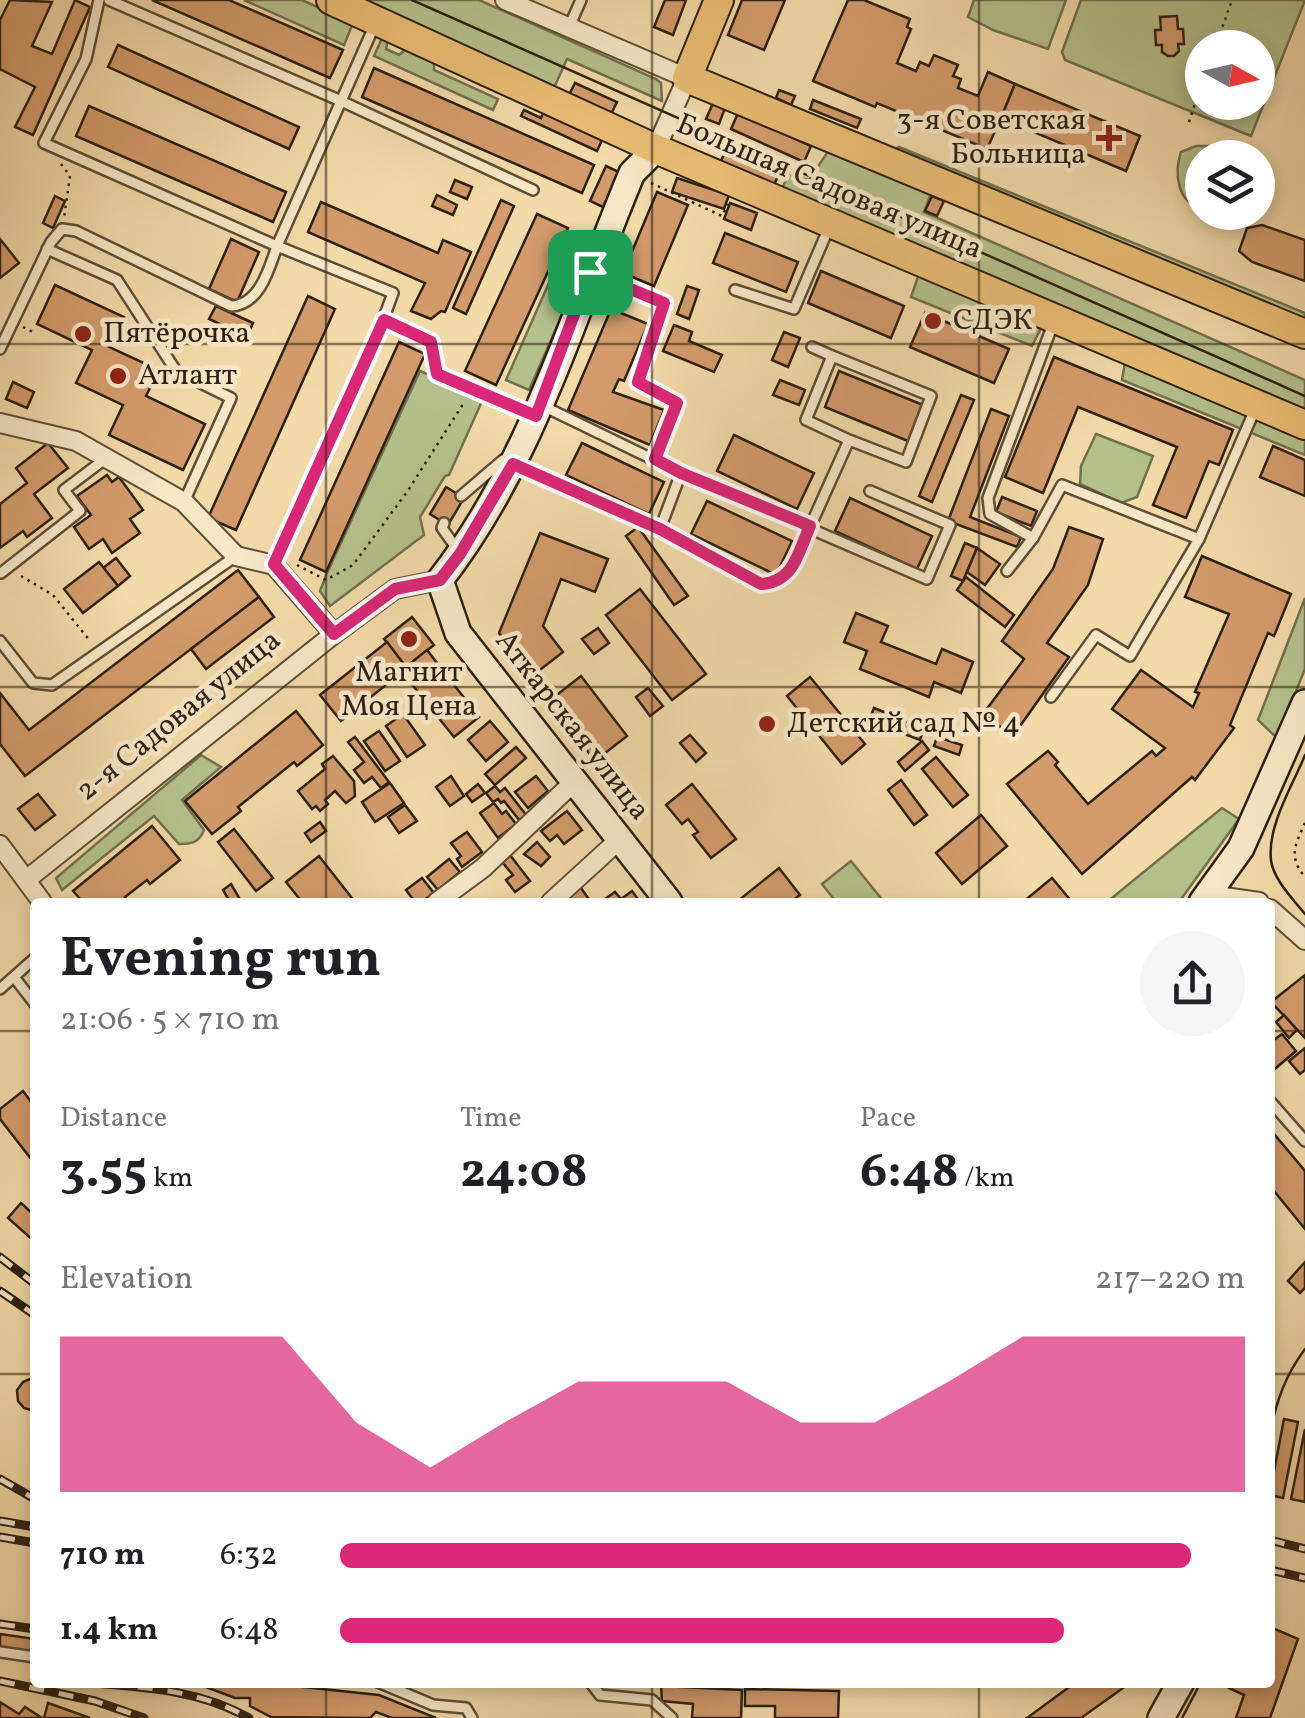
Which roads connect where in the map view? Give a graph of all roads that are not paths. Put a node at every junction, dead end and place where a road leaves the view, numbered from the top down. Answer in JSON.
{"nodes":[{"id":1,"x":99,"y":0,"type":"edge"},
{"id":2,"x":108,"y":0,"type":"edge"},
{"id":3,"x":331,"y":0,"type":"edge"},
{"id":4,"x":505,"y":0,"type":"edge"},
{"id":5,"x":581,"y":0,"type":"edge"},
{"id":6,"x":718,"y":0,"type":"edge"},
{"id":7,"x":377,"y":20,"type":"junction"},
{"id":8,"x":568,"y":27,"type":"junction"},
{"id":9,"x":687,"y":78,"type":"junction"},
{"id":10,"x":341,"y":101,"type":"junction"},
{"id":11,"x":656,"y":149,"type":"junction"},
{"id":12,"x":533,"y":190,"type":"dead end"},
{"id":13,"x":831,"y":223,"type":"junction"},
{"id":14,"x":276,"y":246,"type":"junction"},
{"id":15,"x":48,"y":249,"type":"junction"},
{"id":16,"x":590,"y":272,"type":"junction"},
{"id":17,"x":734,"y":290,"type":"dead end"},
{"id":18,"x":1056,"y":317,"type":"junction"},
{"id":19,"x":384,"y":320,"type":"junction"},
{"id":20,"x":1305,"y":334,"type":"edge"},
{"id":21,"x":812,"y":347,"type":"dead end"},
{"id":22,"x":0,"y":349,"type":"edge"},
{"id":23,"x":832,"y":356,"type":"junction"},
{"id":24,"x":1257,"y":405,"type":"junction"},
{"id":25,"x":538,"y":410,"type":"junction"},
{"id":26,"x":0,"y":422,"type":"edge"},
{"id":27,"x":1305,"y":425,"type":"edge"},
{"id":28,"x":849,"y":440,"type":"junction"},
{"id":29,"x":108,"y":457,"type":"junction"},
{"id":30,"x":655,"y":459,"type":"junction"},
{"id":31,"x":513,"y":464,"type":"junction"},
{"id":32,"x":681,"y":473,"type":"junction"},
{"id":33,"x":870,"y":491,"type":"dead end"},
{"id":34,"x":461,"y":496,"type":"dead end"},
{"id":35,"x":184,"y":502,"type":"junction"},
{"id":36,"x":444,"y":523,"type":"dead end"},
{"id":37,"x":810,"y":526,"type":"junction"},
{"id":38,"x":660,"y":529,"type":"junction"},
{"id":39,"x":1033,"y":538,"type":"junction"},
{"id":40,"x":1198,"y":538,"type":"junction"},
{"id":41,"x":460,"y":554,"type":"junction"},
{"id":42,"x":236,"y":556,"type":"junction"},
{"id":43,"x":276,"y":560,"type":"junction"},
{"id":44,"x":1007,"y":571,"type":"dead end"},
{"id":45,"x":1,"y":572,"type":"edge"},
{"id":46,"x":440,"y":580,"type":"junction"},
{"id":47,"x":334,"y":634,"type":"junction"},
{"id":48,"x":0,"y":641,"type":"edge"},
{"id":49,"x":1051,"y":697,"type":"dead end"},
{"id":50,"x":1305,"y":702,"type":"edge"},
{"id":51,"x":574,"y":782,"type":"junction"},
{"id":52,"x":620,"y":840,"type":"junction"},
{"id":53,"x":0,"y":845,"type":"edge"},
{"id":54,"x":26,"y":880,"type":"junction"},
{"id":55,"x":39,"y":898,"type":"edge"},
{"id":56,"x":442,"y":898,"type":"edge"},
{"id":57,"x":555,"y":898,"type":"edge"},
{"id":58,"x":667,"y":898,"type":"edge"},
{"id":59,"x":1207,"y":898,"type":"edge"},
{"id":60,"x":1275,"y":913,"type":"edge"},
{"id":61,"x":1305,"y":940,"type":"edge"},
{"id":62,"x":30,"y":963,"type":"edge"},
{"id":63,"x":14,"y":977,"type":"junction"},
{"id":64,"x":0,"y":989,"type":"edge"},
{"id":65,"x":30,"y":998,"type":"edge"},
{"id":66,"x":1275,"y":1107,"type":"edge"},
{"id":67,"x":1305,"y":1141,"type":"edge"},
{"id":68,"x":0,"y":1652,"type":"edge"},
{"id":69,"x":30,"y":1656,"type":"edge"},
{"id":70,"x":392,"y":1688,"type":"edge"},
{"id":71,"x":595,"y":1688,"type":"edge"},
{"id":72,"x":1178,"y":1688,"type":"edge"},
{"id":73,"x":472,"y":1718,"type":"edge"},
{"id":74,"x":672,"y":1718,"type":"edge"},
{"id":75,"x":1162,"y":1718,"type":"edge"}],
"edges":[{"from":1,"to":14,"type":"lane"},
{"from":2,"to":10,"type":"lane"},
{"from":3,"to":7,"type":"main road","name":"Большая Садовая улица"},
{"from":4,"to":8,"type":"street","name":"Большая Садовая улица"},
{"from":5,"to":8,"type":"lane"},
{"from":6,"to":9,"type":"main road"},
{"from":7,"to":10,"type":"lane"},
{"from":7,"to":11,"type":"main road","name":"Большая Садовая улица"},
{"from":8,"to":9,"type":"street","name":"Большая Садовая улица"},
{"from":9,"to":11,"type":"street"},
{"from":9,"to":20,"type":"main road","name":"Большая Садовая улица"},
{"from":10,"to":12,"type":"lane"},
{"from":10,"to":14,"type":"lane"},
{"from":11,"to":13,"type":"main road","name":"Большая Садовая улица"},
{"from":11,"to":16,"type":"main road"},
{"from":13,"to":17,"type":"lane"},
{"from":13,"to":18,"type":"main road","name":"Большая Садовая улица"},
{"from":14,"to":15,"type":"lane"},
{"from":14,"to":19,"type":"lane"},
{"from":15,"to":22,"type":"lane"},
{"from":15,"to":35,"type":"lane"},
{"from":16,"to":25,"type":"main road"},
{"from":16,"to":30,"type":"lane"},
{"from":18,"to":24,"type":"main road","name":"Большая Садовая улица"},
{"from":18,"to":39,"type":"lane"},
{"from":19,"to":25,"type":"lane"},
{"from":19,"to":43,"type":"lane"},
{"from":21,"to":23,"type":"lane"},
{"from":23,"to":28,"type":"lane"},
{"from":23,"to":28,"type":"lane"},
{"from":24,"to":27,"type":"main road","name":"Большая Садовая улица"},
{"from":24,"to":40,"type":"lane"},
{"from":25,"to":30,"type":"lane"},
{"from":25,"to":31,"type":"main road"},
{"from":26,"to":29,"type":"street"},
{"from":28,"to":37,"type":"lane"},
{"from":29,"to":35,"type":"street"},
{"from":29,"to":45,"type":"lane"},
{"from":30,"to":32,"type":"lane"},
{"from":31,"to":34,"type":"lane"},
{"from":31,"to":38,"type":"lane"},
{"from":31,"to":41,"type":"main road"},
{"from":32,"to":37,"type":"lane"},
{"from":32,"to":38,"type":"lane"},
{"from":33,"to":37,"type":"lane"},
{"from":35,"to":42,"type":"street"},
{"from":36,"to":41,"type":"lane"},
{"from":37,"to":38,"type":"lane"},
{"from":39,"to":40,"type":"lane"},
{"from":39,"to":44,"type":"lane"},
{"from":40,"to":49,"type":"lane"},
{"from":41,"to":46,"type":"main road"},
{"from":42,"to":43,"type":"street"},
{"from":42,"to":48,"type":"lane"},
{"from":43,"to":47,"type":"street"},
{"from":46,"to":47,"type":"street","name":"2-я Садовая улица"},
{"from":46,"to":51,"type":"main road","name":"Аткарская улица"},
{"from":47,"to":54,"type":"street","name":"2-я Садовая улица"},
{"from":50,"to":59,"type":"main road"},
{"from":51,"to":52,"type":"main road","name":"Аткарская улица"},
{"from":51,"to":56,"type":"street"},
{"from":52,"to":57,"type":"street"},
{"from":52,"to":58,"type":"main road","name":"Аткарская улица"},
{"from":53,"to":54,"type":"street"},
{"from":54,"to":55,"type":"street"},
{"from":60,"to":61,"type":"street"},
{"from":62,"to":63,"type":"lane"},
{"from":63,"to":64,"type":"lane"},
{"from":63,"to":65,"type":"lane"},
{"from":66,"to":67,"type":"lane"},
{"from":68,"to":69,"type":"lane"},
{"from":70,"to":73,"type":"lane"},
{"from":71,"to":74,"type":"lane"},
{"from":72,"to":75,"type":"main road"}]}
